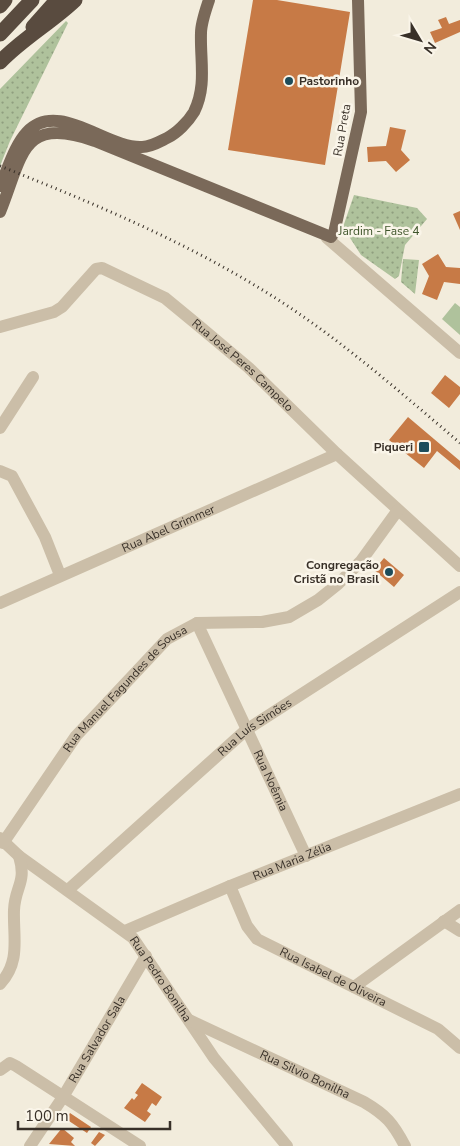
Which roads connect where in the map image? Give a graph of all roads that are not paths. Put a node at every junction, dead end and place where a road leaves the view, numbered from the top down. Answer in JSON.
{"nodes":[{"id":1,"x":5,"y":0,"type":"edge"},
{"id":2,"x":20,"y":0,"type":"edge"},
{"id":3,"x":32,"y":0,"type":"edge"},
{"id":4,"x":57,"y":0,"type":"edge"},
{"id":5,"x":75,"y":0,"type":"edge"},
{"id":6,"x":209,"y":0,"type":"edge"},
{"id":7,"x":358,"y":0,"type":"edge"},
{"id":8,"x":0,"y":6,"type":"edge"},
{"id":9,"x":0,"y":23,"type":"edge"},
{"id":10,"x":0,"y":34,"type":"edge"},
{"id":11,"x":11,"y":50,"type":"junction"},
{"id":12,"x":0,"y":62,"type":"edge"},
{"id":13,"x":141,"y":155,"type":"junction"},
{"id":14,"x":0,"y":186,"type":"edge"},
{"id":15,"x":0,"y":212,"type":"edge"},
{"id":16,"x":331,"y":236,"type":"junction"},
{"id":17,"x":0,"y":327,"type":"edge"},
{"id":18,"x":460,"y":353,"type":"edge"},
{"id":19,"x":33,"y":378,"type":"dead end"},
{"id":20,"x":0,"y":428,"type":"edge"},
{"id":21,"x":336,"y":454,"type":"junction"},
{"id":22,"x":0,"y":471,"type":"edge"},
{"id":23,"x":398,"y":510,"type":"junction"},
{"id":24,"x":460,"y":566,"type":"edge"},
{"id":25,"x":60,"y":575,"type":"junction"},
{"id":26,"x":460,"y":592,"type":"edge"},
{"id":27,"x":0,"y":603,"type":"edge"},
{"id":28,"x":197,"y":623,"type":"junction"},
{"id":29,"x":246,"y":730,"type":"junction"},
{"id":30,"x":460,"y":794,"type":"edge"},
{"id":31,"x":2,"y":840,"type":"edge"},
{"id":32,"x":19,"y":856,"type":"junction"},
{"id":33,"x":306,"y":856,"type":"junction"},
{"id":34,"x":50,"y":878,"type":"junction"},
{"id":35,"x":22,"y":885,"type":"junction"},
{"id":36,"x":230,"y":886,"type":"junction"},
{"id":37,"x":68,"y":890,"type":"junction"},
{"id":38,"x":460,"y":910,"type":"edge"},
{"id":39,"x":444,"y":921,"type":"junction"},
{"id":40,"x":125,"y":931,"type":"junction"},
{"id":41,"x":460,"y":931,"type":"edge"},
{"id":42,"x":146,"y":956,"type":"junction"},
{"id":43,"x":0,"y":984,"type":"edge"},
{"id":44,"x":354,"y":987,"type":"junction"},
{"id":45,"x":190,"y":1020,"type":"junction"},
{"id":46,"x":460,"y":1048,"type":"edge"},
{"id":47,"x":0,"y":1070,"type":"edge"},
{"id":48,"x":63,"y":1097,"type":"junction"},
{"id":49,"x":30,"y":1146,"type":"edge"},
{"id":50,"x":140,"y":1146,"type":"edge"},
{"id":51,"x":287,"y":1146,"type":"edge"},
{"id":52,"x":405,"y":1146,"type":"edge"}],
"edges":[{"from":1,"to":8,"type":"highway"},
{"from":2,"to":9,"type":"highway"},
{"from":3,"to":10,"type":"highway"},
{"from":4,"to":11,"type":"highway"},
{"from":5,"to":11,"type":"highway"},
{"from":6,"to":13,"type":"main road"},
{"from":7,"to":16,"type":"main road","name":"Rua Preta"},
{"from":11,"to":12,"type":"highway"},
{"from":13,"to":14,"type":"main road"},
{"from":13,"to":15,"type":"main road"},
{"from":13,"to":16,"type":"main road"},
{"from":16,"to":18,"type":"street"},
{"from":17,"to":21,"type":"street","name":"Rua José Peres Campelo"},
{"from":19,"to":20,"type":"street"},
{"from":21,"to":23,"type":"street","name":"Rua José Peres Campelo"},
{"from":21,"to":25,"type":"street","name":"Rua Abel Grimmer"},
{"from":22,"to":25,"type":"street"},
{"from":23,"to":24,"type":"street","name":"Rua José Peres Campelo"},
{"from":23,"to":28,"type":"street","name":"Rua Manuel Fagundes de Sousa"},
{"from":25,"to":27,"type":"street","name":"Rua Abel Grimmer"},
{"from":26,"to":29,"type":"street","name":"Rua Luís Simões"},
{"from":28,"to":29,"type":"street","name":"Rua Noêmia"},
{"from":28,"to":31,"type":"street","name":"Rua Manuel Fagundes de Sousa"},
{"from":29,"to":33,"type":"street","name":"Rua Noêmia"},
{"from":29,"to":37,"type":"street","name":"Rua Luís Simões"},
{"from":30,"to":33,"type":"street","name":"Rua Maria Zélia"},
{"from":31,"to":32,"type":"street","name":"Rua Pedro Bonilha"},
{"from":32,"to":34,"type":"street","name":"Rua Pedro Bonilha"},
{"from":32,"to":35,"type":"street"},
{"from":33,"to":36,"type":"street","name":"Rua Maria Zélia"},
{"from":34,"to":35,"type":"street"},
{"from":34,"to":37,"type":"street","name":"Rua Pedro Bonilha"},
{"from":35,"to":43,"type":"street"},
{"from":36,"to":40,"type":"street","name":"Rua Maria Zélia"},
{"from":36,"to":44,"type":"street","name":"Rua Isabel de Oliveira"},
{"from":37,"to":40,"type":"street","name":"Rua Pedro Bonilha"},
{"from":38,"to":39,"type":"street"},
{"from":39,"to":41,"type":"street"},
{"from":39,"to":44,"type":"street"},
{"from":40,"to":42,"type":"street","name":"Rua Pedro Bonilha"},
{"from":42,"to":45,"type":"street","name":"Rua Pedro Bonilha"},
{"from":42,"to":48,"type":"street","name":"Rua Salvador Sala"},
{"from":44,"to":46,"type":"street","name":"Rua Isabel de Oliveira"},
{"from":45,"to":51,"type":"street","name":"Rua Pedro Bonilha"},
{"from":45,"to":52,"type":"street","name":"Rua Silvio Bonilha"},
{"from":47,"to":48,"type":"street"},
{"from":48,"to":49,"type":"street","name":"Rua Salvador Sala"},
{"from":48,"to":50,"type":"street"}]}
